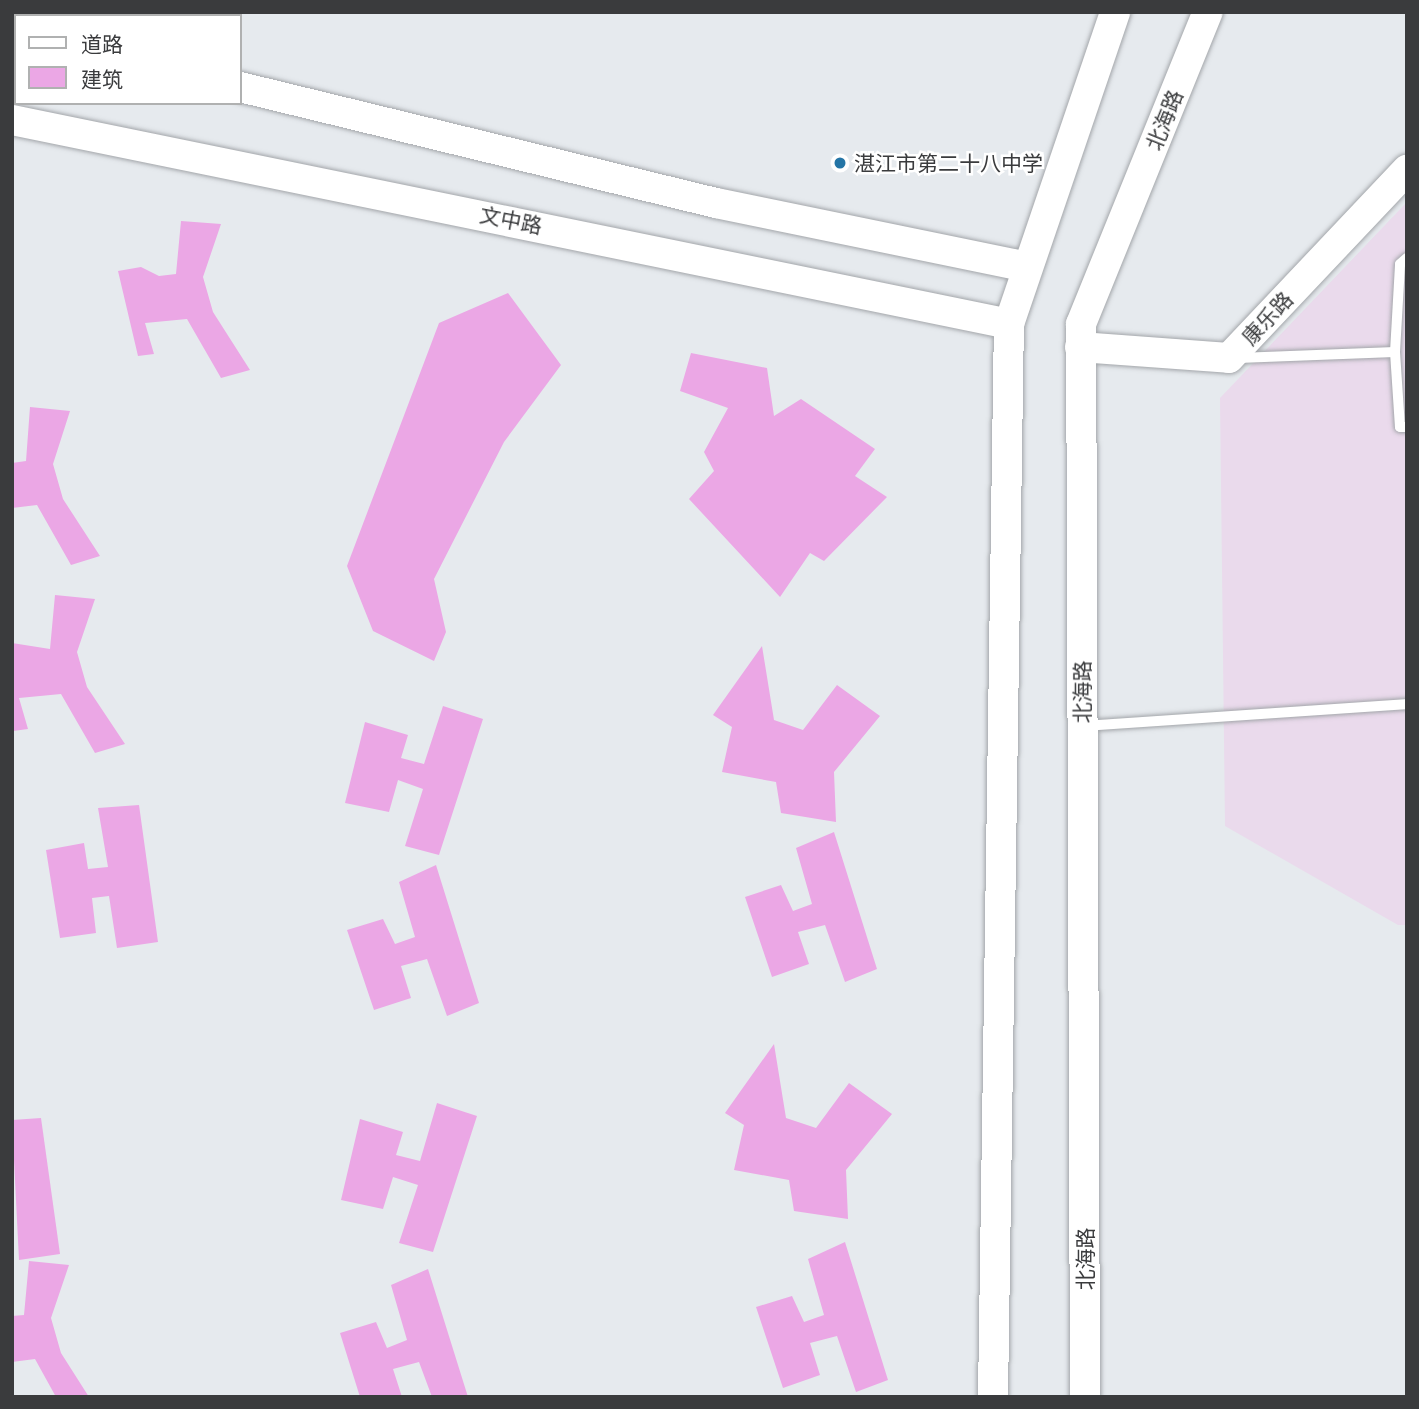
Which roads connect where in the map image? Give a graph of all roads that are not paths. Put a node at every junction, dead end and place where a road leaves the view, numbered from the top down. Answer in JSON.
{"nodes":[{"id":1,"x":1115,"y":12,"type":"edge"},
{"id":2,"x":1208,"y":12,"type":"edge"},
{"id":3,"x":242,"y":87,"type":"edge"},
{"id":4,"x":12,"y":120,"type":"edge"},
{"id":5,"x":1407,"y":170,"type":"edge"},
{"id":6,"x":1407,"y":258,"type":"edge"},
{"id":7,"x":1024,"y":266,"type":"junction"},
{"id":8,"x":1402,"y":304,"type":"edge"},
{"id":9,"x":1009,"y":324,"type":"junction"},
{"id":10,"x":1080,"y":346,"type":"junction"},
{"id":11,"x":1395,"y":352,"type":"junction"},
{"id":12,"x":1229,"y":358,"type":"junction"},
{"id":13,"x":1407,"y":427,"type":"edge"},
{"id":14,"x":1407,"y":704,"type":"edge"},
{"id":15,"x":1083,"y":726,"type":"junction"},
{"id":16,"x":993,"y":1397,"type":"edge"},
{"id":17,"x":1085,"y":1397,"type":"edge"}],
"edges":[{"from":1,"to":7,"type":"main road"},
{"from":2,"to":10,"type":"main road","name":"北海路"},
{"from":3,"to":7,"type":"main road"},
{"from":4,"to":9,"type":"main road","name":"文中路"},
{"from":5,"to":12,"type":"main road","name":"康乐路"},
{"from":6,"to":8,"type":"lane"},
{"from":7,"to":9,"type":"main road"},
{"from":8,"to":11,"type":"lane"},
{"from":9,"to":16,"type":"main road"},
{"from":10,"to":12,"type":"main road","name":"康乐路"},
{"from":10,"to":15,"type":"main road","name":"北海路"},
{"from":11,"to":12,"type":"lane"},
{"from":11,"to":13,"type":"lane"},
{"from":14,"to":15,"type":"lane"},
{"from":15,"to":17,"type":"main road","name":"北海路"}]}
